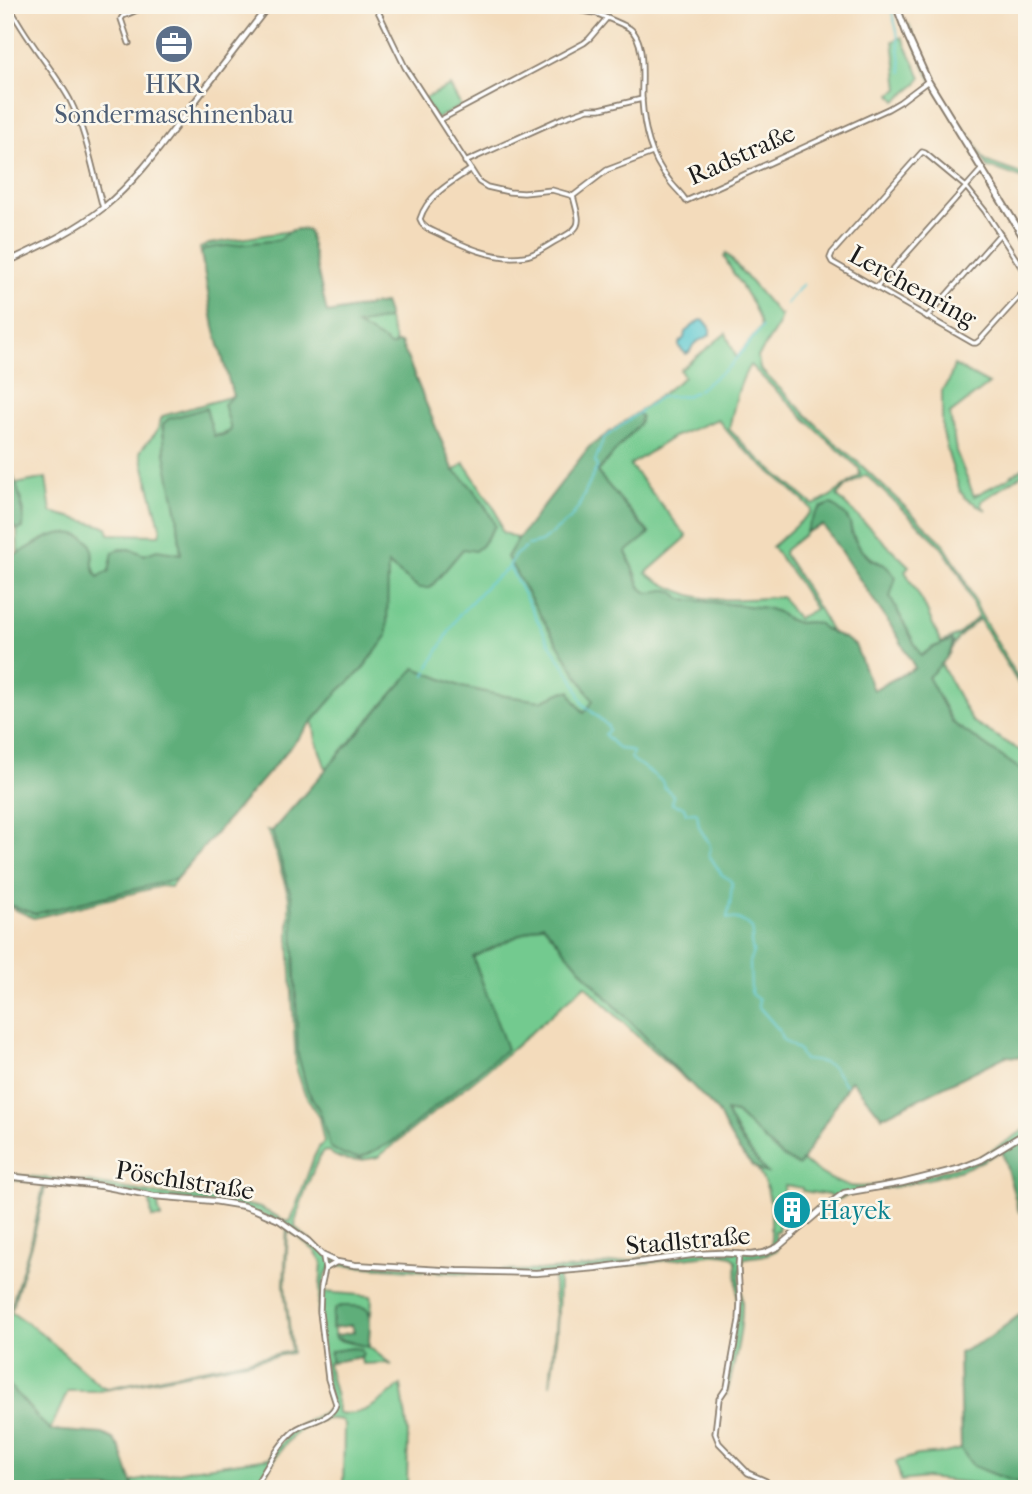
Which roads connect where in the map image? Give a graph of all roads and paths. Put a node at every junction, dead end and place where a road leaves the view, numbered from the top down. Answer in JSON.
{"nodes":[{"id":1,"x":9,"y":5,"type":"edge"},
{"id":2,"x":149,"y":5,"type":"edge"},
{"id":3,"x":375,"y":5,"type":"edge"},
{"id":4,"x":564,"y":5,"type":"edge"},
{"id":5,"x":897,"y":5,"type":"edge"},
{"id":6,"x":266,"y":6,"type":"edge"},
{"id":7,"x":607,"y":18,"type":"junction"},
{"id":8,"x":129,"y":43,"type":"dead end"},
{"id":9,"x":928,"y":81,"type":"junction"},
{"id":10,"x":642,"y":99,"type":"junction"},
{"id":11,"x":440,"y":120,"type":"junction"},
{"id":12,"x":652,"y":153,"type":"junction"},
{"id":13,"x":465,"y":162,"type":"junction"},
{"id":14,"x":982,"y":169,"type":"junction"},
{"id":15,"x":470,"y":170,"type":"junction"},
{"id":16,"x":966,"y":187,"type":"junction"},
{"id":17,"x":573,"y":196,"type":"junction"},
{"id":18,"x":103,"y":208,"type":"junction"},
{"id":19,"x":1000,"y":234,"type":"junction"},
{"id":20,"x":1027,"y":243,"type":"edge"},
{"id":21,"x":5,"y":263,"type":"edge"},
{"id":22,"x":1027,"y":276,"type":"edge"},
{"id":23,"x":877,"y":287,"type":"junction"},
{"id":24,"x":1027,"y":288,"type":"edge"},
{"id":25,"x":927,"y":317,"type":"junction"},
{"id":26,"x":1027,"y":1132,"type":"edge"},
{"id":27,"x":5,"y":1176,"type":"edge"},
{"id":28,"x":739,"y":1254,"type":"junction"},
{"id":29,"x":322,"y":1255,"type":"junction"},
{"id":30,"x":337,"y":1262,"type":"junction"},
{"id":31,"x":325,"y":1269,"type":"junction"},
{"id":32,"x":253,"y":1489,"type":"edge"},
{"id":33,"x":769,"y":1489,"type":"edge"}],
"edges":[{"from":1,"to":18,"type":"street"},
{"from":2,"to":8,"type":"street"},
{"from":3,"to":11,"type":"street"},
{"from":4,"to":7,"type":"street","name":"Radstraße"},
{"from":5,"to":9,"type":"main road"},
{"from":6,"to":18,"type":"street"},
{"from":7,"to":10,"type":"street","name":"Radstraße"},
{"from":7,"to":11,"type":"street"},
{"from":9,"to":12,"type":"street","name":"Radstraße"},
{"from":9,"to":14,"type":"main road"},
{"from":10,"to":12,"type":"street","name":"Radstraße"},
{"from":10,"to":13,"type":"street"},
{"from":11,"to":13,"type":"street"},
{"from":12,"to":17,"type":"street"},
{"from":13,"to":15,"type":"street"},
{"from":14,"to":16,"type":"street"},
{"from":14,"to":20,"type":"main road"},
{"from":15,"to":17,"type":"street"},
{"from":15,"to":17,"type":"street"},
{"from":16,"to":19,"type":"street","name":"Lerchenring"},
{"from":16,"to":23,"type":"street"},
{"from":16,"to":23,"type":"street","name":"Lerchenring"},
{"from":18,"to":21,"type":"street"},
{"from":19,"to":22,"type":"street","name":"Lerchenring"},
{"from":19,"to":25,"type":"street"},
{"from":23,"to":25,"type":"street","name":"Lerchenring"},
{"from":24,"to":25,"type":"street","name":"Lerchenring"},
{"from":26,"to":28,"type":"street","name":"Stadlstraße"},
{"from":27,"to":29,"type":"street","name":"Pöschlstraße"},
{"from":28,"to":30,"type":"street","name":"Stadlstraße"},
{"from":28,"to":33,"type":"street"},
{"from":29,"to":30,"type":"street","name":"Stadlstraße"},
{"from":29,"to":31,"type":"street"},
{"from":30,"to":31,"type":"street"},
{"from":31,"to":32,"type":"street"}]}
